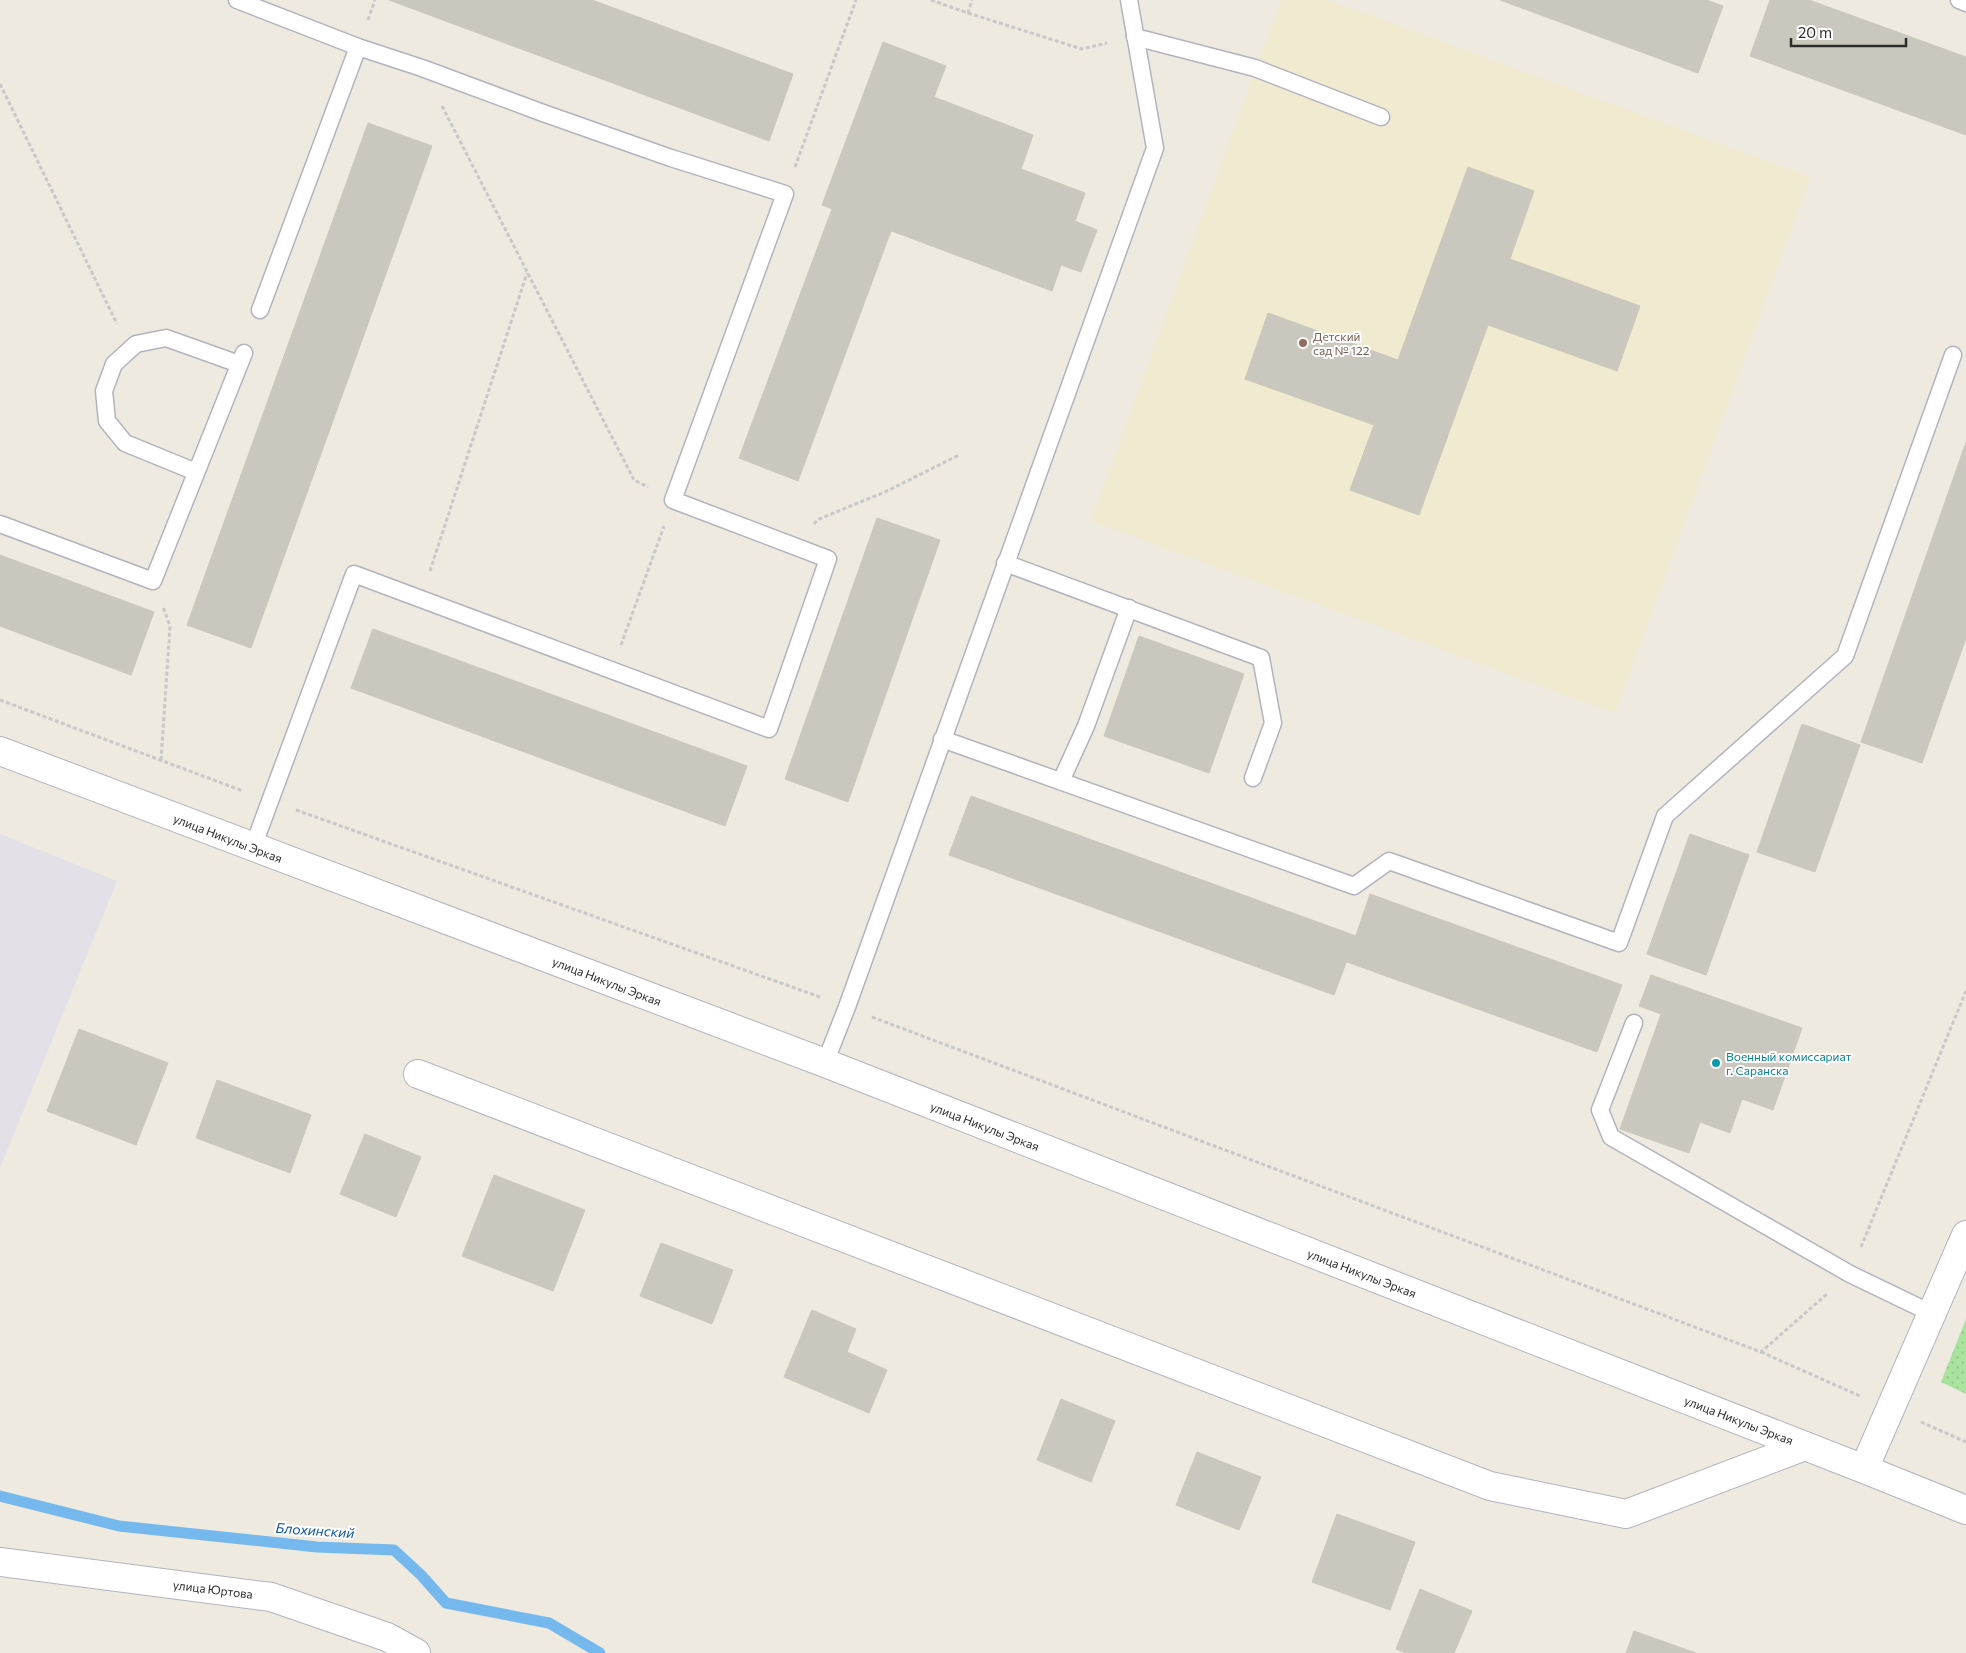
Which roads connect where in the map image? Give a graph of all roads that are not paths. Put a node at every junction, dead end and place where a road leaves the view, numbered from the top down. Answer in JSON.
{"nodes":[{"id":1,"x":237,"y":0,"type":"edge"},
{"id":2,"x":1130,"y":0,"type":"edge"},
{"id":3,"x":1958,"y":0,"type":"edge"},
{"id":4,"x":1966,"y":3,"type":"edge"},
{"id":5,"x":1135,"y":37,"type":"junction"},
{"id":6,"x":358,"y":47,"type":"junction"},
{"id":7,"x":1381,"y":117,"type":"dead end"},
{"id":8,"x":260,"y":310,"type":"dead end"},
{"id":9,"x":1953,"y":355,"type":"dead end"},
{"id":10,"x":196,"y":472,"type":"junction"},
{"id":11,"x":0,"y":524,"type":"edge"},
{"id":12,"x":1006,"y":563,"type":"junction"},
{"id":13,"x":1129,"y":608,"type":"junction"},
{"id":14,"x":942,"y":738,"type":"junction"},
{"id":15,"x":0,"y":751,"type":"edge"},
{"id":16,"x":1253,"y":778,"type":"dead end"},
{"id":17,"x":1061,"y":781,"type":"junction"},
{"id":18,"x":252,"y":847,"type":"junction"},
{"id":19,"x":1634,"y":1023,"type":"dead end"},
{"id":20,"x":825,"y":1063,"type":"junction"},
{"id":21,"x":418,"y":1074,"type":"dead end"},
{"id":22,"x":1966,"y":1235,"type":"edge"},
{"id":23,"x":1933,"y":1314,"type":"junction"},
{"id":24,"x":1805,"y":1446,"type":"junction"},
{"id":25,"x":1864,"y":1469,"type":"junction"},
{"id":26,"x":1966,"y":1510,"type":"edge"},
{"id":27,"x":0,"y":1562,"type":"edge"},
{"id":28,"x":416,"y":1653,"type":"edge"}],
"edges":[{"from":1,"to":6,"type":"lane"},
{"from":2,"to":5,"type":"lane"},
{"from":3,"to":4,"type":"lane"},
{"from":5,"to":7,"type":"lane"},
{"from":5,"to":12,"type":"lane"},
{"from":6,"to":8,"type":"lane"},
{"from":6,"to":18,"type":"lane"},
{"from":9,"to":17,"type":"lane"},
{"from":10,"to":10,"type":"lane"},
{"from":10,"to":11,"type":"lane"},
{"from":12,"to":13,"type":"lane"},
{"from":12,"to":14,"type":"lane"},
{"from":13,"to":16,"type":"lane"},
{"from":13,"to":17,"type":"lane"},
{"from":14,"to":17,"type":"lane"},
{"from":14,"to":20,"type":"lane"},
{"from":15,"to":18,"type":"street","name":"улица Никулы Эркая"},
{"from":18,"to":20,"type":"street","name":"улица Никулы Эркая"},
{"from":19,"to":23,"type":"lane"},
{"from":20,"to":24,"type":"street","name":"улица Никулы Эркая"},
{"from":21,"to":24,"type":"street"},
{"from":22,"to":23,"type":"street"},
{"from":23,"to":25,"type":"street"},
{"from":24,"to":25,"type":"street","name":"улица Никулы Эркая"},
{"from":25,"to":26,"type":"street","name":"улица Никулы Эркая"},
{"from":27,"to":28,"type":"street","name":"улица Юртова"}]}
